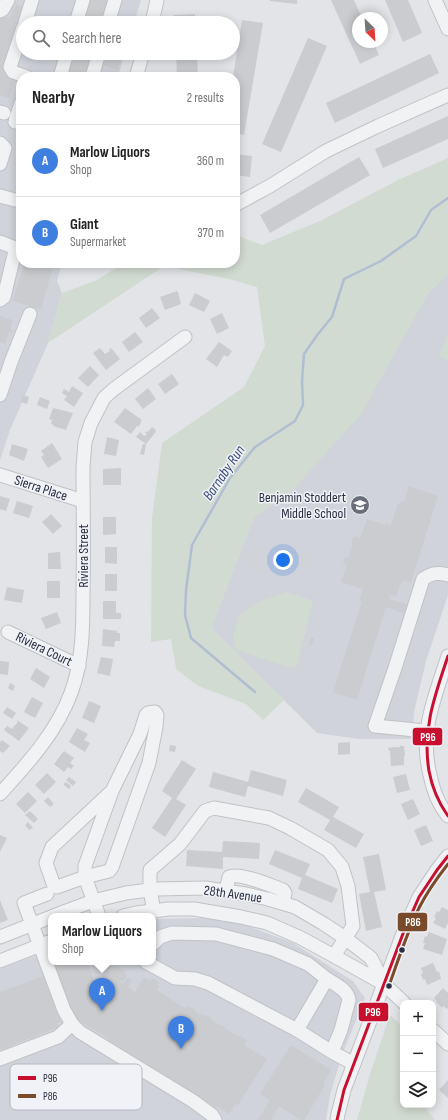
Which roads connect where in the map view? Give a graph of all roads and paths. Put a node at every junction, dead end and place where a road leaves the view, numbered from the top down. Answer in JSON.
{"nodes":[{"id":1,"x":8,"y":0,"type":"edge"},
{"id":2,"x":32,"y":0,"type":"edge"},
{"id":3,"x":83,"y":0,"type":"edge"},
{"id":4,"x":114,"y":0,"type":"edge"},
{"id":5,"x":158,"y":0,"type":"edge"},
{"id":6,"x":435,"y":0,"type":"edge"},
{"id":7,"x":0,"y":11,"type":"edge"},
{"id":8,"x":27,"y":16,"type":"edge"},
{"id":9,"x":78,"y":16,"type":"edge"},
{"id":10,"x":110,"y":16,"type":"edge"},
{"id":11,"x":154,"y":16,"type":"edge"},
{"id":12,"x":448,"y":29,"type":"edge"},
{"id":13,"x":16,"y":49,"type":"edge"},
{"id":14,"x":65,"y":60,"type":"edge"},
{"id":15,"x":97,"y":60,"type":"edge"},
{"id":16,"x":141,"y":60,"type":"edge"},
{"id":17,"x":61,"y":72,"type":"edge"},
{"id":18,"x":93,"y":72,"type":"edge"},
{"id":19,"x":137,"y":72,"type":"edge"},
{"id":20,"x":16,"y":73,"type":"edge"},
{"id":21,"x":448,"y":95,"type":"edge"},
{"id":22,"x":16,"y":119,"type":"edge"},
{"id":23,"x":15,"y":122,"type":"dead end"},
{"id":24,"x":0,"y":143,"type":"edge"},
{"id":25,"x":0,"y":164,"type":"edge"},
{"id":26,"x":0,"y":196,"type":"edge"},
{"id":27,"x":15,"y":200,"type":"dead end"},
{"id":28,"x":240,"y":202,"type":"edge"},
{"id":29,"x":0,"y":242,"type":"edge"},
{"id":30,"x":0,"y":300,"type":"edge"},
{"id":31,"x":30,"y":314,"type":"dead end"},
{"id":32,"x":185,"y":337,"type":"dead end"},
{"id":33,"x":4,"y":366,"type":"edge"},
{"id":34,"x":0,"y":395,"type":"edge"},
{"id":35,"x":0,"y":475,"type":"edge"},
{"id":36,"x":83,"y":501,"type":"junction"},
{"id":37,"x":448,"y":575,"type":"edge"},
{"id":38,"x":8,"y":632,"type":"dead end"},
{"id":39,"x":448,"y":656,"type":"edge"},
{"id":40,"x":79,"y":666,"type":"junction"},
{"id":41,"x":426,"y":731,"type":"junction"},
{"id":42,"x":112,"y":791,"type":"junction"},
{"id":43,"x":0,"y":794,"type":"edge"},
{"id":44,"x":448,"y":816,"type":"edge"},
{"id":45,"x":448,"y":856,"type":"edge"},
{"id":46,"x":86,"y":877,"type":"junction"},
{"id":47,"x":150,"y":890,"type":"junction"},
{"id":48,"x":47,"y":894,"type":"dead end"},
{"id":49,"x":93,"y":901,"type":"junction"},
{"id":50,"x":154,"y":911,"type":"junction"},
{"id":51,"x":60,"y":913,"type":"edge"},
{"id":52,"x":98,"y":913,"type":"edge"},
{"id":53,"x":133,"y":913,"type":"edge"},
{"id":54,"x":48,"y":918,"type":"edge"},
{"id":55,"x":32,"y":924,"type":"junction"},
{"id":56,"x":0,"y":937,"type":"edge"},
{"id":57,"x":345,"y":938,"type":"junction"},
{"id":58,"x":156,"y":941,"type":"edge"},
{"id":59,"x":45,"y":943,"type":"edge"},
{"id":60,"x":396,"y":950,"type":"junction"},
{"id":61,"x":48,"y":954,"type":"edge"},
{"id":62,"x":334,"y":956,"type":"junction"},
{"id":63,"x":371,"y":958,"type":"junction"},
{"id":64,"x":0,"y":960,"type":"edge"},
{"id":65,"x":51,"y":965,"type":"edge"},
{"id":66,"x":151,"y":965,"type":"edge"},
{"id":67,"x":327,"y":979,"type":"junction"},
{"id":68,"x":384,"y":984,"type":"junction"},
{"id":69,"x":401,"y":1000,"type":"edge"},
{"id":70,"x":72,"y":1024,"type":"junction"},
{"id":71,"x":297,"y":1030,"type":"junction"},
{"id":72,"x":436,"y":1033,"type":"edge"},
{"id":73,"x":448,"y":1044,"type":"edge"},
{"id":74,"x":332,"y":1052,"type":"junction"},
{"id":75,"x":0,"y":1059,"type":"edge"},
{"id":76,"x":132,"y":1064,"type":"edge"},
{"id":77,"x":354,"y":1064,"type":"junction"},
{"id":78,"x":142,"y":1070,"type":"edge"},
{"id":79,"x":215,"y":1120,"type":"edge"},
{"id":80,"x":337,"y":1120,"type":"edge"}],
"edges":[{"from":1,"to":7,"type":"street"},
{"from":2,"to":8,"type":"street"},
{"from":3,"to":9,"type":"street"},
{"from":4,"to":10,"type":"street"},
{"from":5,"to":11,"type":"street"},
{"from":6,"to":12,"type":"street"},
{"from":13,"to":20,"type":"street"},
{"from":14,"to":17,"type":"street"},
{"from":15,"to":18,"type":"street"},
{"from":16,"to":19,"type":"street"},
{"from":21,"to":28,"type":"street"},
{"from":22,"to":23,"type":"street"},
{"from":24,"to":25,"type":"street"},
{"from":26,"to":27,"type":"street"},
{"from":29,"to":30,"type":"street"},
{"from":31,"to":33,"type":"street"},
{"from":32,"to":36,"type":"street","name":"Riviera Street"},
{"from":33,"to":34,"type":"street"},
{"from":35,"to":36,"type":"street","name":"Sierra Place"},
{"from":36,"to":40,"type":"street","name":"Riviera Street"},
{"from":37,"to":41,"type":"street"},
{"from":38,"to":40,"type":"street","name":"Riviera Court"},
{"from":39,"to":41,"type":"street"},
{"from":40,"to":43,"type":"street","name":"Riviera Street"},
{"from":41,"to":44,"type":"street"},
{"from":42,"to":46,"type":"street"},
{"from":42,"to":46,"type":"street"},
{"from":42,"to":46,"type":"street"},
{"from":45,"to":60,"type":"street"},
{"from":46,"to":49,"type":"street"},
{"from":47,"to":49,"type":"street","name":"28th Avenue"},
{"from":47,"to":50,"type":"street"},
{"from":47,"to":57,"type":"street","name":"28th Avenue"},
{"from":47,"to":57,"type":"street"},
{"from":48,"to":55,"type":"street"},
{"from":49,"to":51,"type":"street","name":"28th Avenue"},
{"from":49,"to":52,"type":"street"},
{"from":50,"to":53,"type":"street","name":"28th Avenue"},
{"from":50,"to":62,"type":"street","name":"28th Avenue"},
{"from":54,"to":55,"type":"street","name":"28th Avenue"},
{"from":55,"to":56,"type":"street","name":"28th Avenue"},
{"from":55,"to":59,"type":"street"},
{"from":57,"to":62,"type":"street"},
{"from":57,"to":63,"type":"street","name":"28th Avenue"},
{"from":58,"to":67,"type":"street"},
{"from":59,"to":61,"type":"street"},
{"from":59,"to":64,"type":"street"},
{"from":60,"to":63,"type":"street"},
{"from":60,"to":68,"type":"street"},
{"from":62,"to":68,"type":"street","name":"28th Avenue"},
{"from":63,"to":68,"type":"street","name":"28th Avenue"},
{"from":65,"to":70,"type":"street"},
{"from":66,"to":71,"type":"street"},
{"from":67,"to":71,"type":"street"},
{"from":67,"to":74,"type":"street"},
{"from":68,"to":69,"type":"street","name":"28th Avenue"},
{"from":68,"to":77,"type":"street"},
{"from":70,"to":75,"type":"street"},
{"from":70,"to":76,"type":"street"},
{"from":71,"to":74,"type":"street"},
{"from":72,"to":73,"type":"street"},
{"from":74,"to":77,"type":"street"},
{"from":77,"to":80,"type":"street"},
{"from":78,"to":79,"type":"street"}]}
